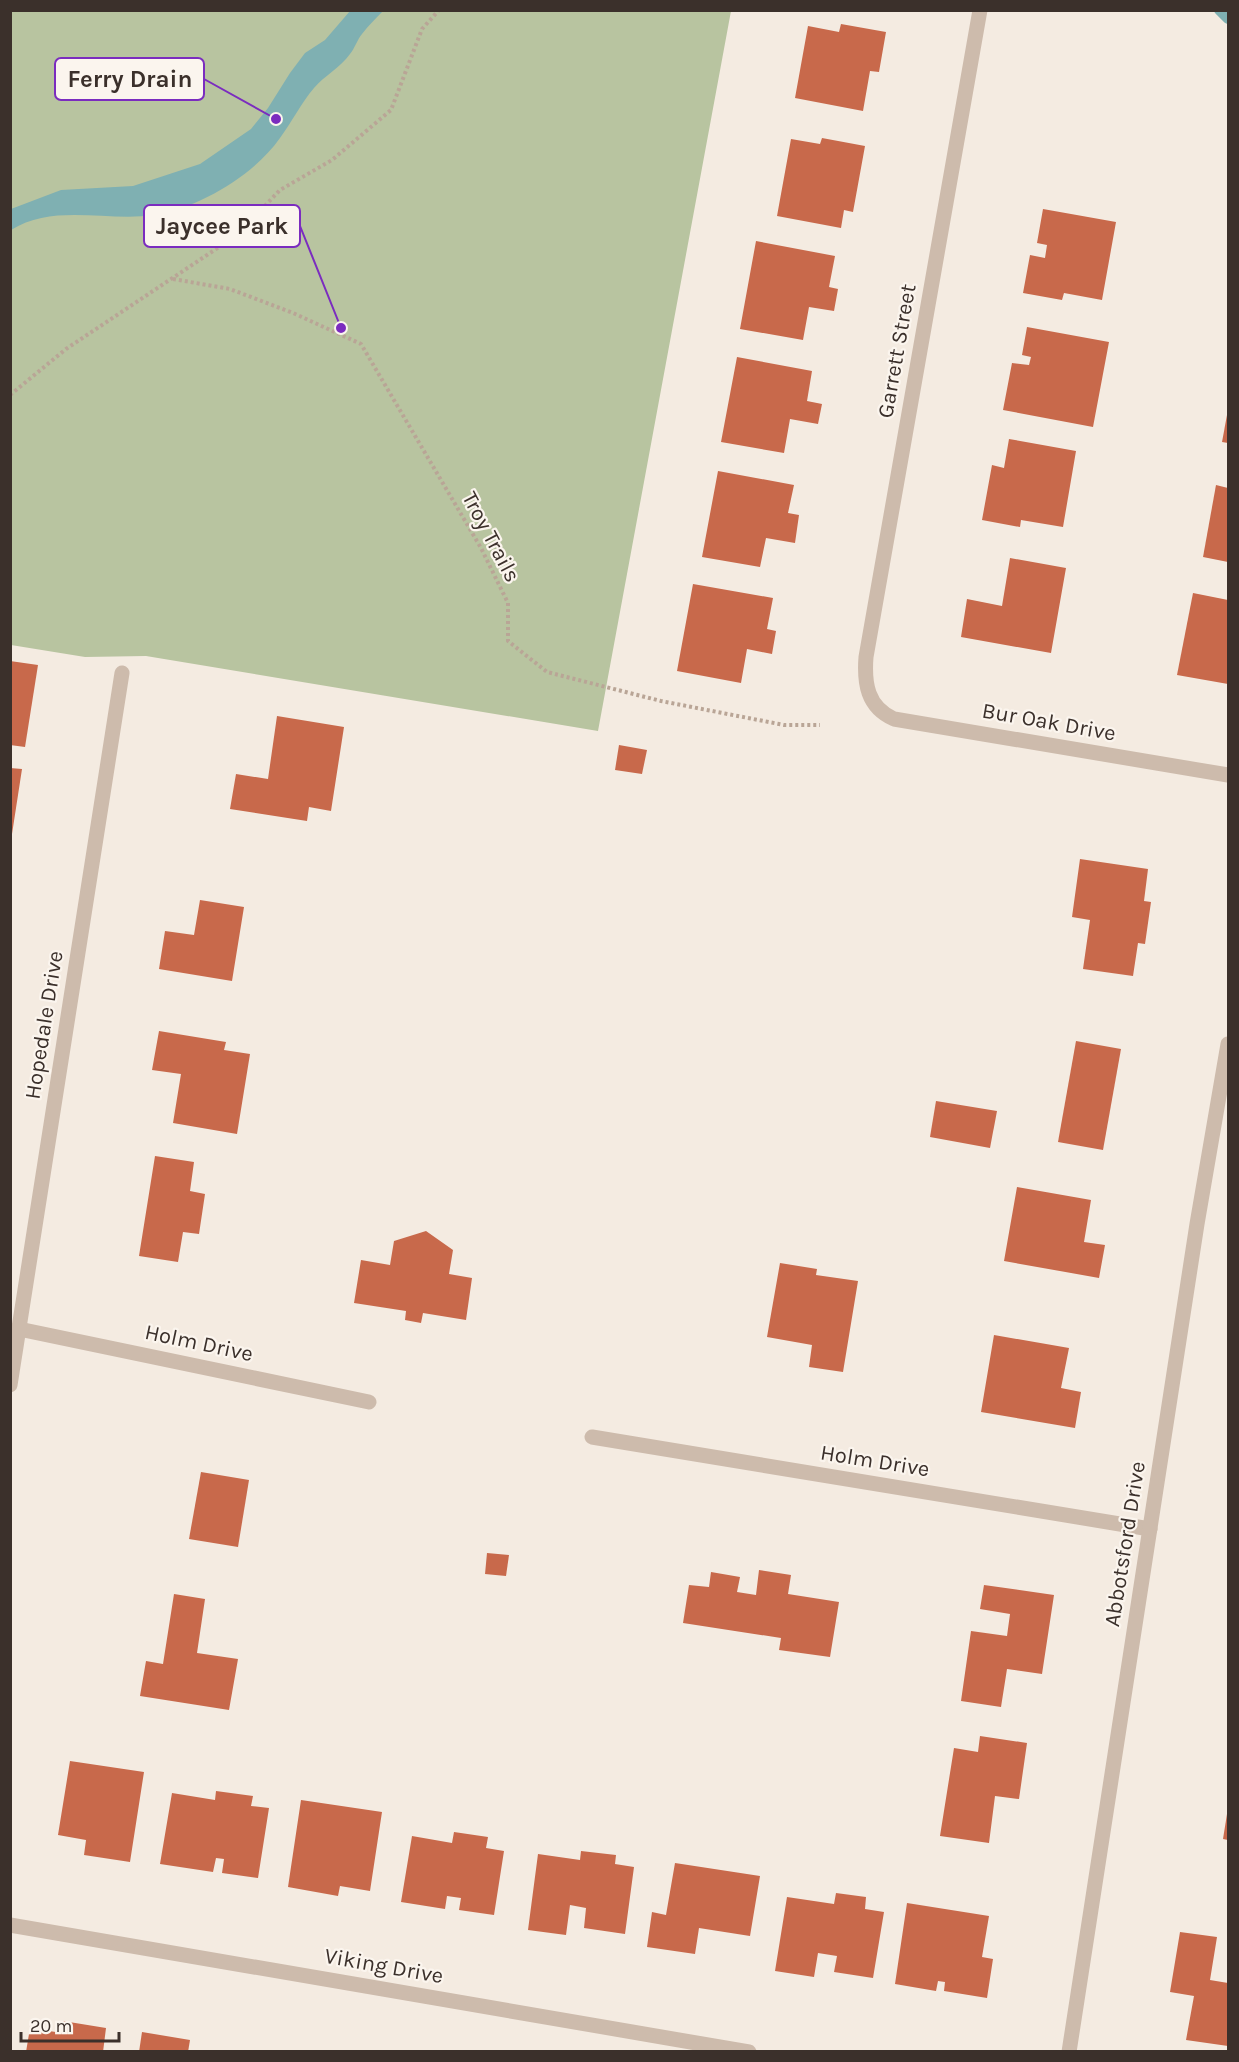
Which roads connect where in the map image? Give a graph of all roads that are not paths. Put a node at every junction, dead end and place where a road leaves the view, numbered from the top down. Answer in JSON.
{"nodes":[{"id":1,"x":980,"y":10,"type":"edge"},
{"id":2,"x":122,"y":673,"type":"dead end"},
{"id":3,"x":870,"y":699,"type":"joint"},
{"id":4,"x":1228,"y":775,"type":"edge"},
{"id":5,"x":1228,"y":1044,"type":"edge"},
{"id":6,"x":19,"y":1329,"type":"junction"},
{"id":7,"x":10,"y":1385,"type":"edge"},
{"id":8,"x":369,"y":1402,"type":"dead end"},
{"id":9,"x":592,"y":1437,"type":"dead end"},
{"id":10,"x":1150,"y":1529,"type":"junction"},
{"id":11,"x":10,"y":1925,"type":"edge"},
{"id":12,"x":749,"y":2052,"type":"edge"},
{"id":13,"x":1069,"y":2052,"type":"edge"}],
"edges":[{"from":1,"to":3,"type":"street","name":"Garrett Street"},
{"from":2,"to":6,"type":"street","name":"Hopedale Drive"},
{"from":3,"to":4,"type":"street","name":"Bur Oak Drive"},
{"from":5,"to":10,"type":"street","name":"Abbotsford Drive"},
{"from":6,"to":7,"type":"street","name":"Hopedale Drive"},
{"from":6,"to":8,"type":"street","name":"Holm Drive"},
{"from":9,"to":10,"type":"street","name":"Holm Drive"},
{"from":10,"to":13,"type":"street","name":"Abbotsford Drive"},
{"from":11,"to":12,"type":"street","name":"Viking Drive"}]}
